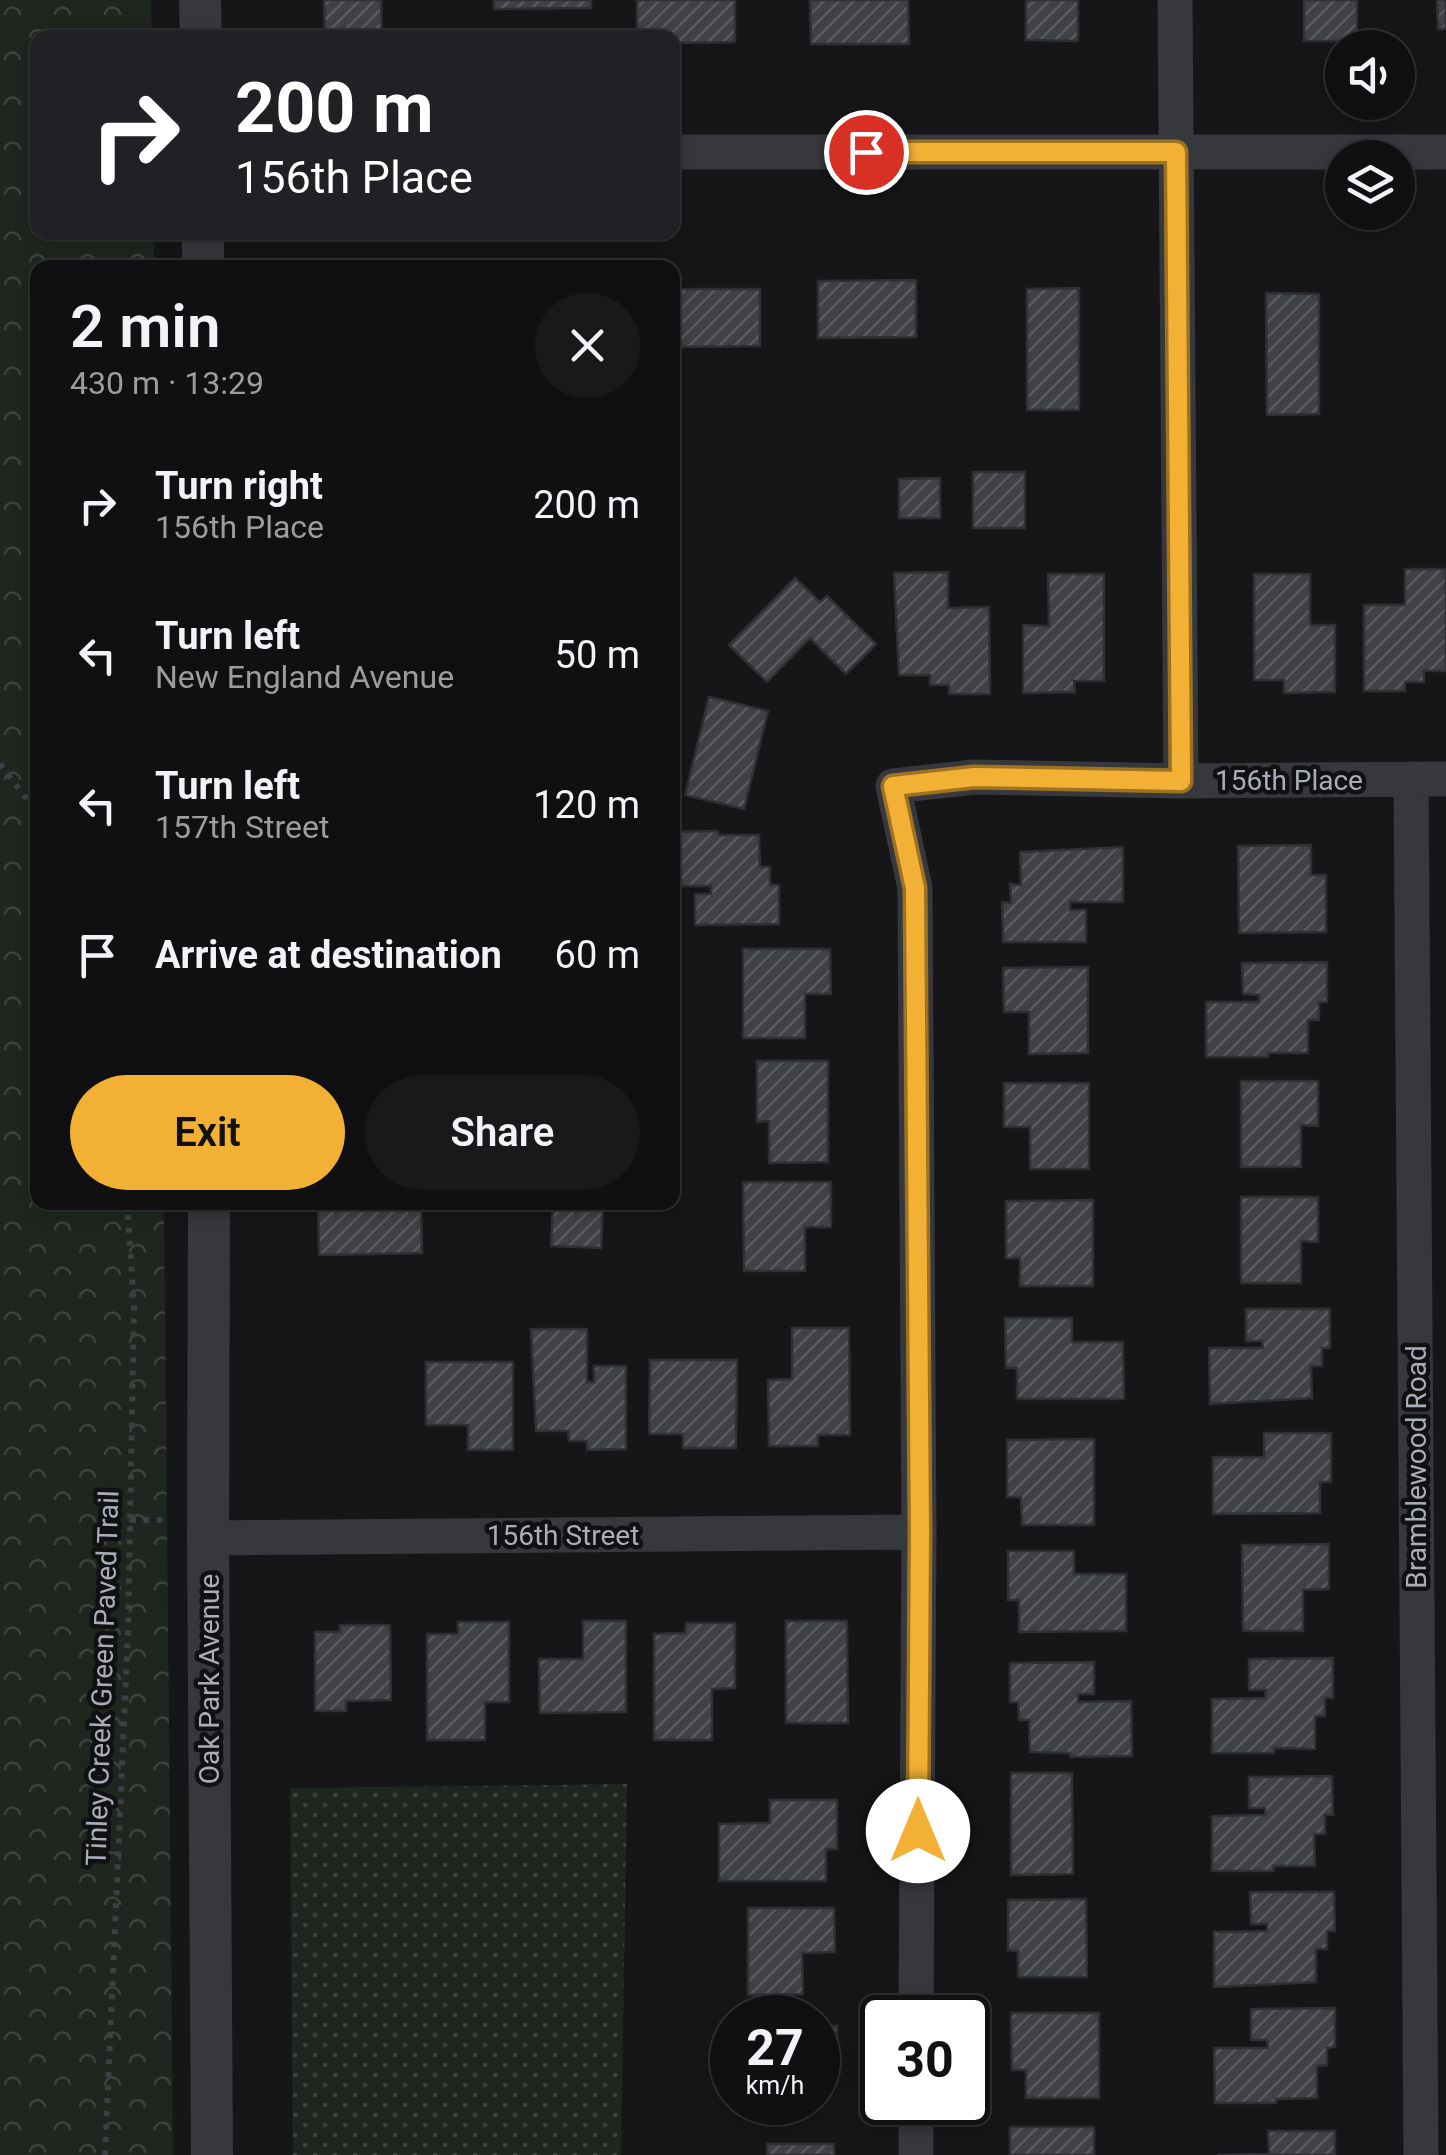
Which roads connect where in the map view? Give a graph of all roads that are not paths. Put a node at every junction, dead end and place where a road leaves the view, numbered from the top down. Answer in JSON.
{"nodes":[{"id":1,"x":200,"y":0,"type":"edge"},
{"id":2,"x":1175,"y":0,"type":"edge"},
{"id":3,"x":201,"y":30,"type":"edge"},
{"id":4,"x":680,"y":152,"type":"edge"},
{"id":5,"x":1176,"y":152,"type":"junction"},
{"id":6,"x":1446,"y":152,"type":"edge"},
{"id":7,"x":1446,"y":778,"type":"edge"},
{"id":8,"x":1411,"y":779,"type":"junction"},
{"id":9,"x":1181,"y":781,"type":"junction"},
{"id":10,"x":208,"y":1210,"type":"edge"},
{"id":11,"x":188,"y":1529,"type":"junction"},
{"id":12,"x":920,"y":1532,"type":"junction"},
{"id":13,"x":916,"y":1995,"type":"edge"},
{"id":14,"x":916,"y":2125,"type":"edge"},
{"id":15,"x":212,"y":2155,"type":"edge"},
{"id":16,"x":916,"y":2155,"type":"edge"},
{"id":17,"x":1421,"y":2155,"type":"edge"}],
"edges":[{"from":1,"to":3,"type":"street"},
{"from":2,"to":5,"type":"street"},
{"from":4,"to":5,"type":"street"},
{"from":5,"to":6,"type":"street"},
{"from":5,"to":9,"type":"street"},
{"from":7,"to":8,"type":"street","name":"156th Place"},
{"from":8,"to":9,"type":"street","name":"156th Place"},
{"from":8,"to":17,"type":"street","name":"Bramblewood Road"},
{"from":9,"to":12,"type":"street","name":"156th Place"},
{"from":10,"to":11,"type":"street","name":"Oak Park Avenue"},
{"from":11,"to":12,"type":"street","name":"156th Street"},
{"from":11,"to":15,"type":"street","name":"Oak Park Avenue"},
{"from":12,"to":13,"type":"street"},
{"from":14,"to":16,"type":"street"}]}
